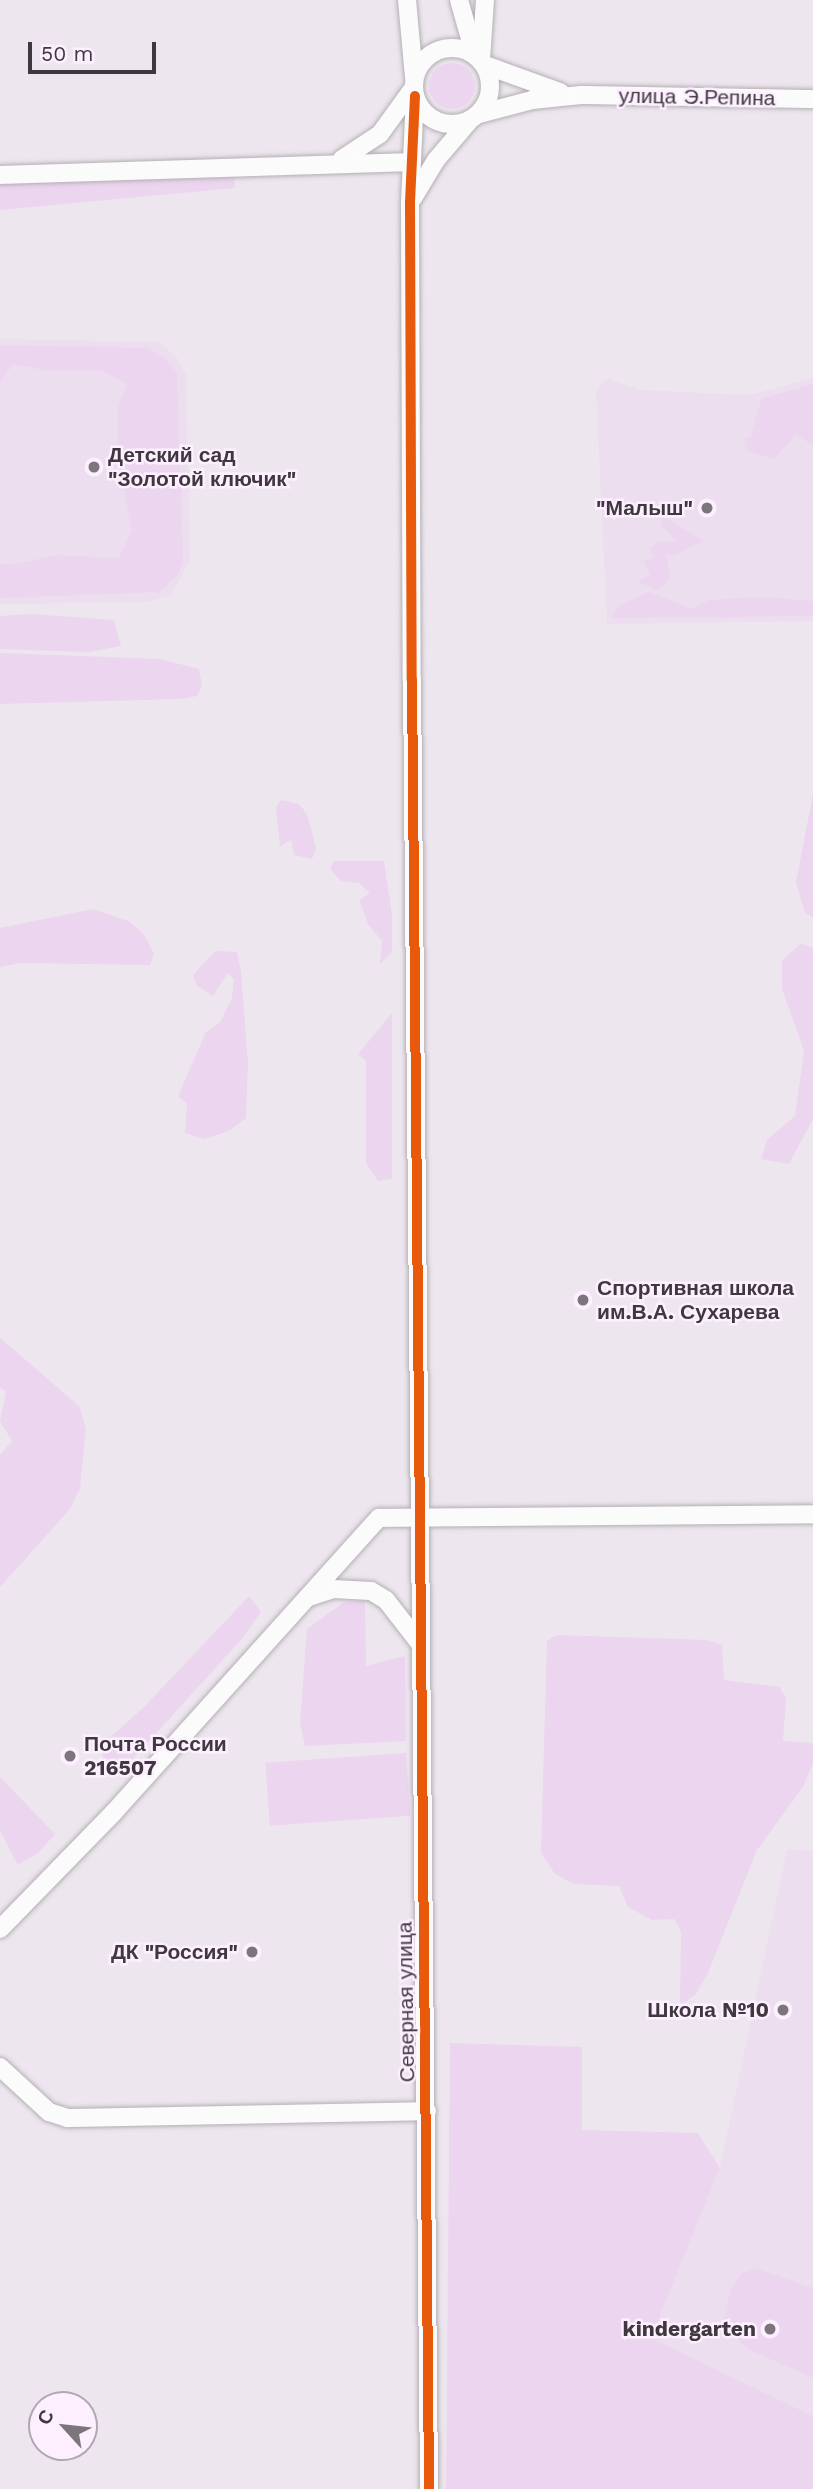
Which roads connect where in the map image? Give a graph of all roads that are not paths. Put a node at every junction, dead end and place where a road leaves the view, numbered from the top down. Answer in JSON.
{"nodes":[{"id":1,"x":407,"y":0,"type":"edge"},
{"id":2,"x":459,"y":0,"type":"edge"},
{"id":3,"x":485,"y":0,"type":"edge"},
{"id":4,"x":480,"y":60,"type":"junction"},
{"id":5,"x":415,"y":87,"type":"junction"},
{"id":6,"x":581,"y":95,"type":"junction"},
{"id":7,"x":813,"y":99,"type":"edge"},
{"id":8,"x":474,"y":117,"type":"junction"},
{"id":9,"x":412,"y":162,"type":"junction"},
{"id":10,"x":327,"y":163,"type":"junction"},
{"id":11,"x":0,"y":175,"type":"edge"},
{"id":12,"x":410,"y":204,"type":"junction"},
{"id":13,"x":420,"y":1514,"type":"junction"},
{"id":14,"x":813,"y":1514,"type":"edge"},
{"id":15,"x":309,"y":1597,"type":"junction"},
{"id":16,"x":421,"y":1645,"type":"junction"},
{"id":17,"x":0,"y":1929,"type":"edge"},
{"id":18,"x":0,"y":2067,"type":"edge"},
{"id":19,"x":427,"y":2111,"type":"junction"},
{"id":20,"x":429,"y":2489,"type":"edge"}],
"edges":[{"from":1,"to":5,"type":"street","name":"Северная улица"},
{"from":2,"to":4,"type":"street"},
{"from":3,"to":4,"type":"street"},
{"from":4,"to":5,"type":"street"},
{"from":4,"to":6,"type":"street","name":"улица Э.Репина"},
{"from":4,"to":8,"type":"street"},
{"from":5,"to":8,"type":"street"},
{"from":5,"to":9,"type":"street","name":"Северная улица"},
{"from":5,"to":10,"type":"street"},
{"from":6,"to":7,"type":"street","name":"улица Э.Репина"},
{"from":6,"to":8,"type":"street","name":"улица Э.Репина"},
{"from":8,"to":12,"type":"street"},
{"from":9,"to":10,"type":"street"},
{"from":9,"to":12,"type":"street","name":"Северная улица"},
{"from":10,"to":11,"type":"street"},
{"from":12,"to":13,"type":"street","name":"Северная улица"},
{"from":13,"to":14,"type":"street"},
{"from":13,"to":15,"type":"street"},
{"from":13,"to":16,"type":"street","name":"Северная улица"},
{"from":15,"to":16,"type":"street"},
{"from":15,"to":17,"type":"street"},
{"from":16,"to":19,"type":"street","name":"Северная улица"},
{"from":18,"to":19,"type":"street"},
{"from":19,"to":20,"type":"street","name":"Северная улица"}]}
